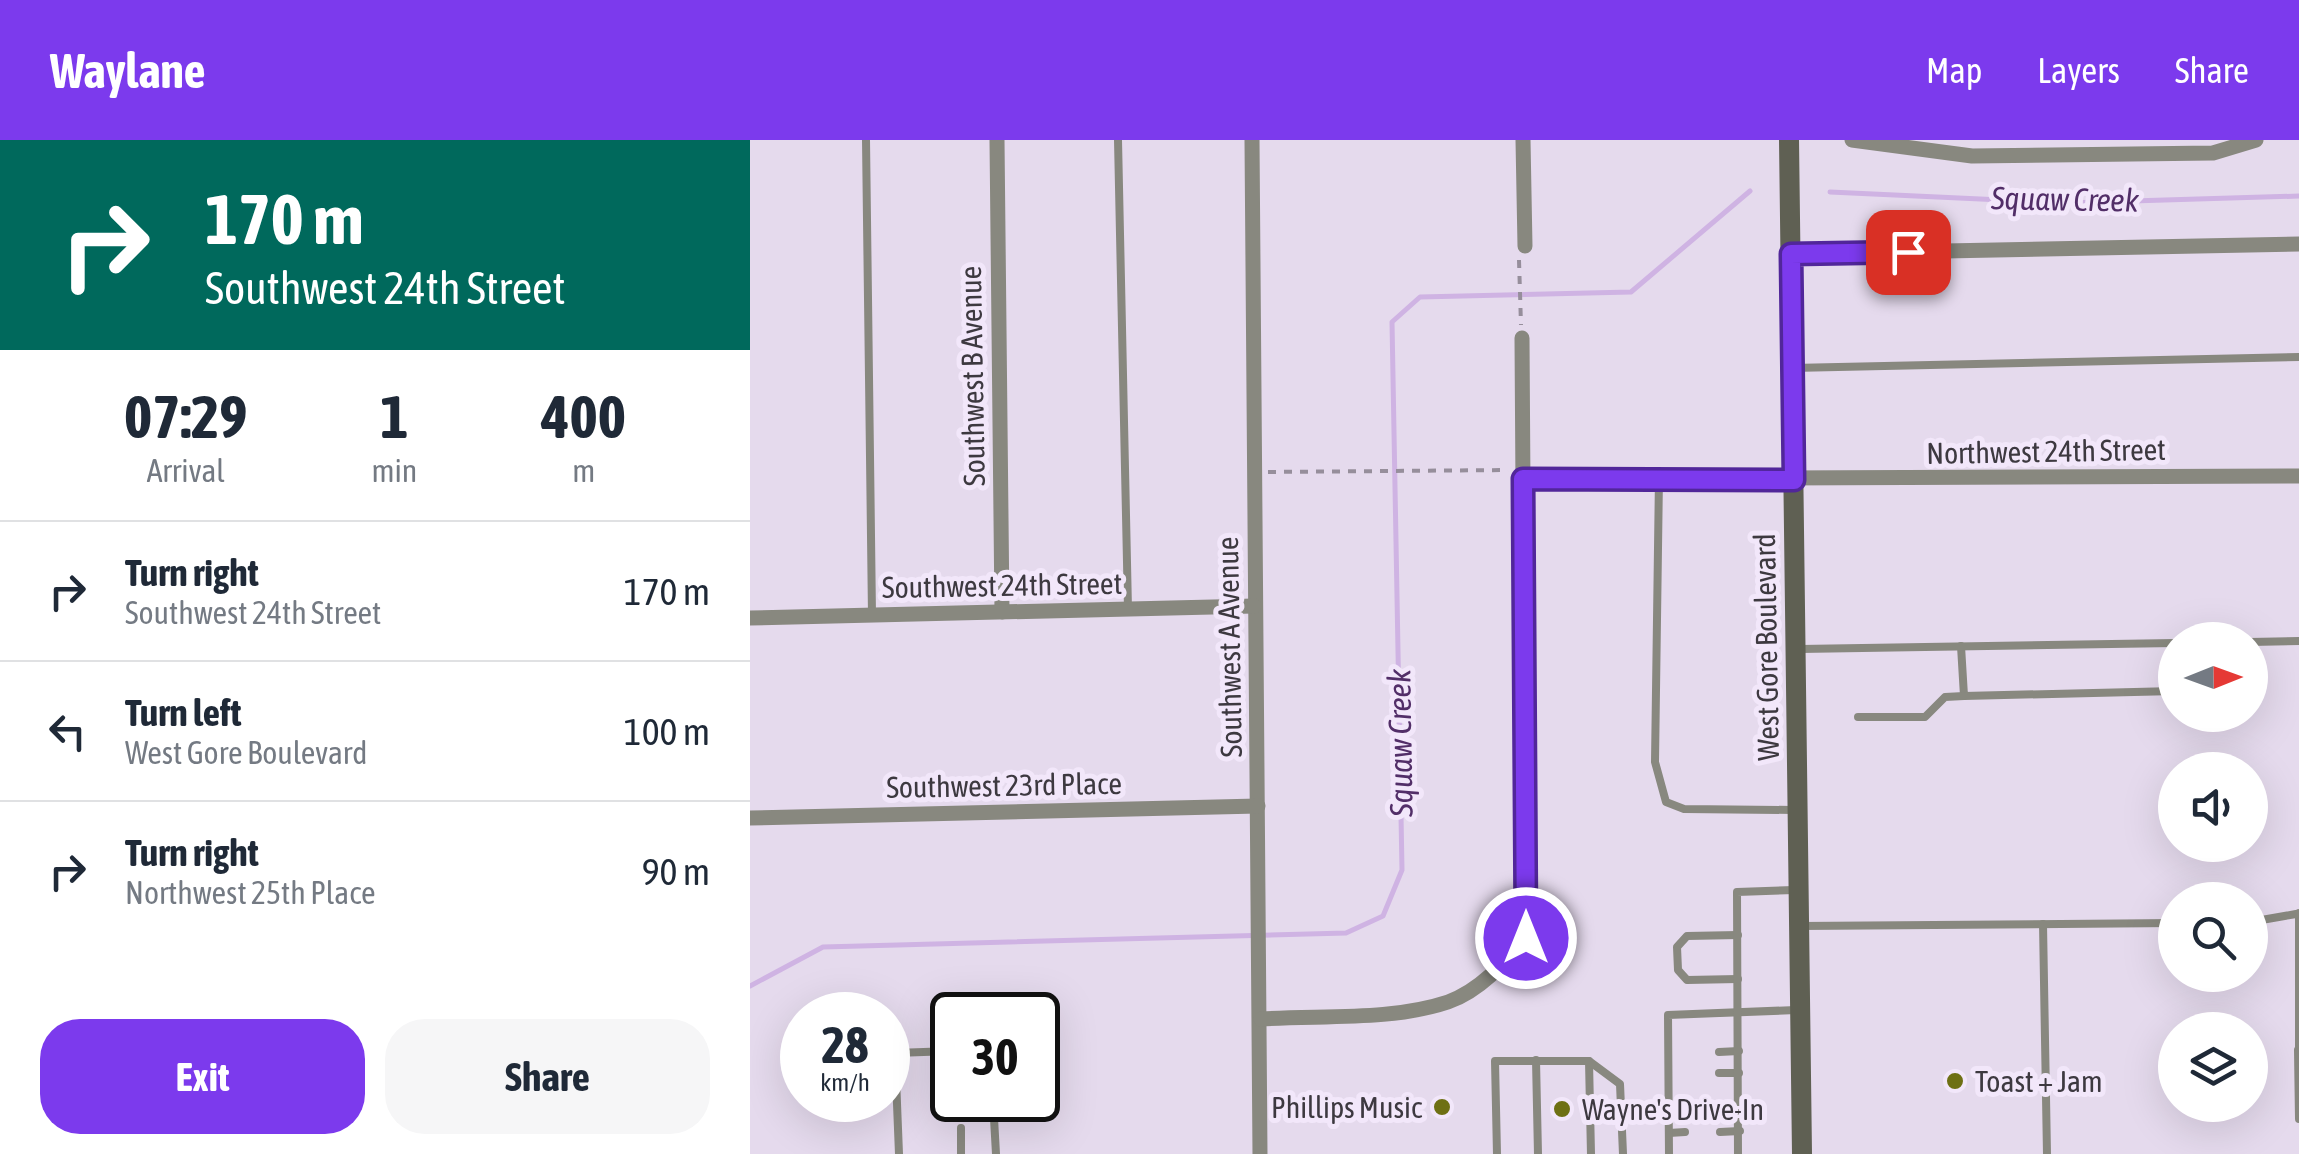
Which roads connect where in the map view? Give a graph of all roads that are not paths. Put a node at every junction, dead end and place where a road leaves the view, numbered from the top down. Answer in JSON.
{"nodes":[{"id":1,"x":866,"y":140,"type":"edge"},
{"id":2,"x":997,"y":140,"type":"edge"},
{"id":3,"x":1118,"y":140,"type":"edge"},
{"id":4,"x":1252,"y":140,"type":"edge"},
{"id":5,"x":1523,"y":140,"type":"edge"},
{"id":6,"x":1790,"y":140,"type":"edge"},
{"id":7,"x":1852,"y":140,"type":"edge"},
{"id":8,"x":2256,"y":140,"type":"edge"},
{"id":9,"x":2299,"y":244,"type":"edge"},
{"id":10,"x":1524,"y":246,"type":"dead end"},
{"id":11,"x":1791,"y":254,"type":"junction"},
{"id":12,"x":1522,"y":338,"type":"dead end"},
{"id":13,"x":2299,"y":357,"type":"edge"},
{"id":14,"x":1792,"y":368,"type":"junction"},
{"id":15,"x":1523,"y":474,"type":"junction"},
{"id":16,"x":2299,"y":476,"type":"edge"},
{"id":17,"x":1659,"y":477,"type":"junction"},
{"id":18,"x":1794,"y":480,"type":"junction"},
{"id":19,"x":1254,"y":606,"type":"junction"},
{"id":20,"x":1128,"y":609,"type":"junction"},
{"id":21,"x":1002,"y":612,"type":"junction"},
{"id":22,"x":872,"y":615,"type":"junction"},
{"id":23,"x":750,"y":618,"type":"edge"},
{"id":24,"x":2299,"y":641,"type":"edge"},
{"id":25,"x":2268,"y":642,"type":"edge"},
{"id":26,"x":2158,"y":643,"type":"edge"},
{"id":27,"x":1962,"y":646,"type":"junction"},
{"id":28,"x":1796,"y":649,"type":"junction"},
{"id":29,"x":2158,"y":692,"type":"edge"},
{"id":30,"x":1964,"y":696,"type":"junction"},
{"id":31,"x":1858,"y":717,"type":"dead end"},
{"id":32,"x":1258,"y":806,"type":"junction"},
{"id":33,"x":1798,"y":810,"type":"junction"},
{"id":34,"x":750,"y":818,"type":"edge"},
{"id":35,"x":1799,"y":890,"type":"junction"},
{"id":36,"x":2297,"y":914,"type":"edge"},
{"id":37,"x":2268,"y":919,"type":"edge"},
{"id":38,"x":2158,"y":923,"type":"edge"},
{"id":39,"x":2042,"y":924,"type":"junction"},
{"id":40,"x":1800,"y":926,"type":"junction"},
{"id":41,"x":1738,"y":935,"type":"junction"},
{"id":42,"x":1738,"y":980,"type":"junction"},
{"id":43,"x":1800,"y":1010,"type":"junction"},
{"id":44,"x":1739,"y":1012,"type":"junction"},
{"id":45,"x":1261,"y":1019,"type":"junction"},
{"id":46,"x":2298,"y":1050,"type":"edge"},
{"id":47,"x":1739,"y":1051,"type":"junction"},
{"id":48,"x":1683,"y":1052,"type":"dead end"},
{"id":49,"x":1719,"y":1052,"type":"dead end"},
{"id":50,"x":930,"y":1053,"type":"edge"},
{"id":51,"x":1669,"y":1053,"type":"junction"},
{"id":52,"x":1536,"y":1060,"type":"junction"},
{"id":53,"x":1589,"y":1061,"type":"junction"},
{"id":54,"x":1719,"y":1073,"type":"dead end"},
{"id":55,"x":1740,"y":1073,"type":"junction"},
{"id":56,"x":1669,"y":1074,"type":"junction"},
{"id":57,"x":1684,"y":1074,"type":"dead end"},
{"id":58,"x":1740,"y":1110,"type":"junction"},
{"id":59,"x":1684,"y":1111,"type":"dead end"},
{"id":60,"x":1720,"y":1111,"type":"dead end"},
{"id":61,"x":1669,"y":1112,"type":"junction"},
{"id":62,"x":2299,"y":1120,"type":"edge"},
{"id":63,"x":995,"y":1122,"type":"edge"},
{"id":64,"x":961,"y":1128,"type":"dead end"},
{"id":65,"x":1740,"y":1131,"type":"junction"},
{"id":66,"x":1685,"y":1132,"type":"dead end"},
{"id":67,"x":1720,"y":1132,"type":"dead end"},
{"id":68,"x":1669,"y":1133,"type":"junction"},
{"id":69,"x":899,"y":1154,"type":"edge"},
{"id":70,"x":961,"y":1154,"type":"edge"},
{"id":71,"x":996,"y":1154,"type":"edge"},
{"id":72,"x":1260,"y":1154,"type":"edge"},
{"id":73,"x":1497,"y":1154,"type":"edge"},
{"id":74,"x":1538,"y":1154,"type":"edge"},
{"id":75,"x":1591,"y":1154,"type":"edge"},
{"id":76,"x":1623,"y":1154,"type":"edge"},
{"id":77,"x":1669,"y":1154,"type":"edge"},
{"id":78,"x":1738,"y":1154,"type":"edge"},
{"id":79,"x":1802,"y":1154,"type":"edge"},
{"id":80,"x":2046,"y":1154,"type":"edge"}],
"edges":[{"from":1,"to":22,"type":"lane"},
{"from":2,"to":21,"type":"street","name":"Southwest B Avenue"},
{"from":3,"to":20,"type":"lane"},
{"from":4,"to":19,"type":"street","name":"Southwest A Avenue"},
{"from":5,"to":10,"type":"street"},
{"from":6,"to":11,"type":"main road","name":"West Gore Boulevard"},
{"from":7,"to":8,"type":"street"},
{"from":9,"to":11,"type":"street"},
{"from":11,"to":14,"type":"main road","name":"West Gore Boulevard"},
{"from":12,"to":15,"type":"street"},
{"from":13,"to":14,"type":"lane"},
{"from":14,"to":18,"type":"main road","name":"West Gore Boulevard"},
{"from":15,"to":17,"type":"street"},
{"from":15,"to":45,"type":"street"},
{"from":16,"to":18,"type":"street","name":"Northwest 24th Street"},
{"from":17,"to":18,"type":"street"},
{"from":17,"to":33,"type":"lane"},
{"from":18,"to":28,"type":"main road","name":"West Gore Boulevard"},
{"from":19,"to":20,"type":"street","name":"Southwest 24th Street"},
{"from":19,"to":32,"type":"street","name":"Southwest A Avenue"},
{"from":20,"to":21,"type":"street","name":"Southwest 24th Street"},
{"from":21,"to":22,"type":"street","name":"Southwest 24th Street"},
{"from":22,"to":23,"type":"street","name":"Southwest 24th Street"},
{"from":24,"to":25,"type":"lane"},
{"from":26,"to":27,"type":"lane"},
{"from":27,"to":28,"type":"lane"},
{"from":27,"to":30,"type":"lane"},
{"from":28,"to":33,"type":"main road","name":"West Gore Boulevard"},
{"from":29,"to":30,"type":"lane"},
{"from":30,"to":31,"type":"lane"},
{"from":32,"to":34,"type":"street","name":"Southwest 23rd Place"},
{"from":32,"to":45,"type":"street","name":"Southwest A Avenue"},
{"from":33,"to":35,"type":"main road","name":"West Gore Boulevard"},
{"from":35,"to":40,"type":"main road","name":"West Gore Boulevard"},
{"from":35,"to":41,"type":"lane"},
{"from":36,"to":37,"type":"lane"},
{"from":36,"to":46,"type":"lane"},
{"from":38,"to":39,"type":"lane"},
{"from":39,"to":40,"type":"lane"},
{"from":39,"to":80,"type":"lane"},
{"from":40,"to":43,"type":"main road","name":"West Gore Boulevard"},
{"from":41,"to":42,"type":"lane"},
{"from":41,"to":42,"type":"lane"},
{"from":42,"to":44,"type":"lane"},
{"from":43,"to":44,"type":"lane"},
{"from":43,"to":79,"type":"main road","name":"West Gore Boulevard"},
{"from":44,"to":47,"type":"lane"},
{"from":44,"to":51,"type":"lane"},
{"from":45,"to":72,"type":"street","name":"Southwest A Avenue"},
{"from":46,"to":62,"type":"lane"},
{"from":47,"to":49,"type":"lane"},
{"from":47,"to":55,"type":"lane"},
{"from":48,"to":51,"type":"lane"},
{"from":50,"to":69,"type":"lane"},
{"from":51,"to":56,"type":"lane"},
{"from":52,"to":53,"type":"lane"},
{"from":52,"to":73,"type":"lane"},
{"from":52,"to":74,"type":"lane"},
{"from":53,"to":75,"type":"lane"},
{"from":53,"to":76,"type":"lane"},
{"from":54,"to":55,"type":"lane"},
{"from":55,"to":58,"type":"lane"},
{"from":56,"to":57,"type":"lane"},
{"from":56,"to":61,"type":"lane"},
{"from":58,"to":60,"type":"lane"},
{"from":58,"to":65,"type":"lane"},
{"from":59,"to":61,"type":"lane"},
{"from":61,"to":68,"type":"lane"},
{"from":63,"to":71,"type":"lane"},
{"from":64,"to":70,"type":"lane"},
{"from":65,"to":67,"type":"lane"},
{"from":65,"to":78,"type":"lane"},
{"from":66,"to":68,"type":"lane"},
{"from":68,"to":77,"type":"lane"}]}
